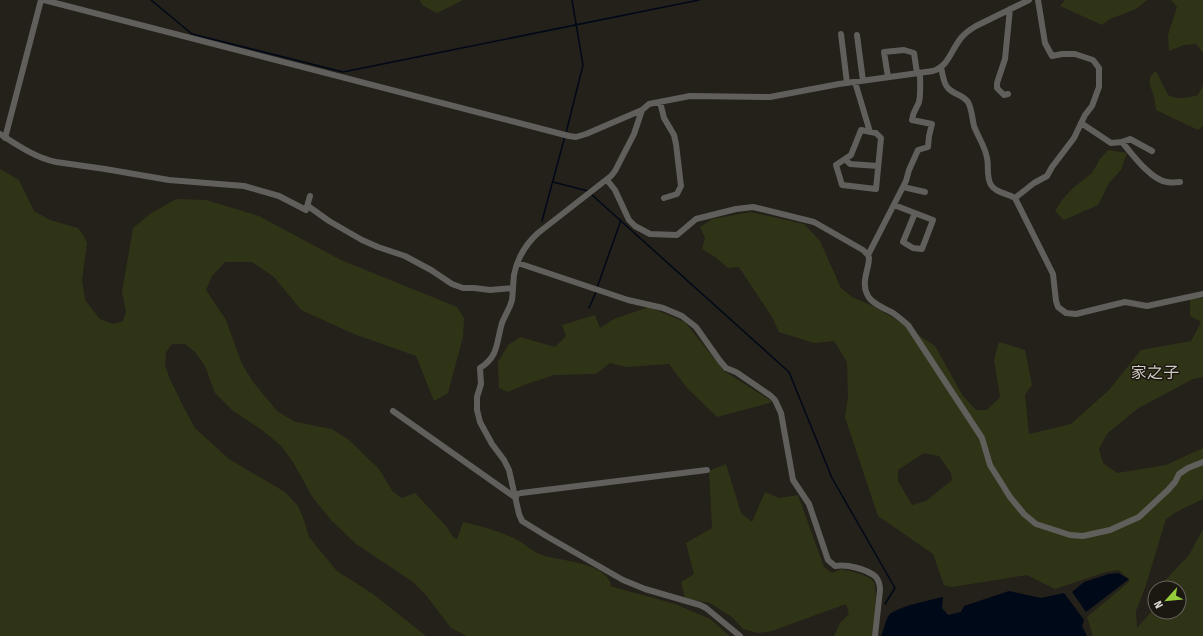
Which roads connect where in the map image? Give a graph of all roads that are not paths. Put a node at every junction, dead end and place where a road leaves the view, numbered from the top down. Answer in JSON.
{"nodes":[{"id":1,"x":41,"y":0,"type":"edge"},
{"id":2,"x":44,"y":0,"type":"edge"},
{"id":3,"x":1029,"y":0,"type":"edge"},
{"id":4,"x":1038,"y":0,"type":"edge"},
{"id":5,"x":1010,"y":9,"type":"junction"},
{"id":6,"x":841,"y":34,"type":"dead end"},
{"id":7,"x":857,"y":35,"type":"dead end"},
{"id":8,"x":941,"y":68,"type":"junction"},
{"id":9,"x":919,"y":73,"type":"junction"},
{"id":10,"x":888,"y":77,"type":"junction"},
{"id":11,"x":863,"y":81,"type":"junction"},
{"id":12,"x":855,"y":82,"type":"junction"},
{"id":13,"x":847,"y":83,"type":"junction"},
{"id":14,"x":1008,"y":94,"type":"dead end"},
{"id":15,"x":660,"y":102,"type":"junction"},
{"id":16,"x":642,"y":110,"type":"junction"},
{"id":17,"x":1081,"y":123,"type":"junction"},
{"id":18,"x":870,"y":132,"type":"junction"},
{"id":19,"x":3,"y":136,"type":"edge"},
{"id":20,"x":1122,"y":142,"type":"junction"},
{"id":21,"x":1152,"y":151,"type":"dead end"},
{"id":22,"x":844,"y":159,"type":"junction"},
{"id":23,"x":878,"y":166,"type":"junction"},
{"id":24,"x":607,"y":180,"type":"junction"},
{"id":25,"x":1180,"y":182,"type":"dead end"},
{"id":26,"x":902,"y":187,"type":"junction"},
{"id":27,"x":925,"y":192,"type":"dead end"},
{"id":28,"x":310,"y":196,"type":"dead end"},
{"id":29,"x":664,"y":198,"type":"dead end"},
{"id":30,"x":1015,"y":198,"type":"junction"},
{"id":31,"x":894,"y":205,"type":"junction"},
{"id":32,"x":308,"y":206,"type":"junction"},
{"id":33,"x":916,"y":213,"type":"junction"},
{"id":34,"x":868,"y":255,"type":"junction"},
{"id":35,"x":518,"y":263,"type":"junction"},
{"id":36,"x":513,"y":288,"type":"junction"},
{"id":37,"x":1203,"y":294,"type":"edge"},
{"id":38,"x":393,"y":411,"type":"dead end"},
{"id":39,"x":1203,"y":462,"type":"edge"},
{"id":40,"x":707,"y":470,"type":"dead end"},
{"id":41,"x":515,"y":496,"type":"junction"},
{"id":42,"x":740,"y":636,"type":"edge"},
{"id":43,"x":875,"y":636,"type":"edge"}],
"edges":[{"from":1,"to":19,"type":"street"},
{"from":2,"to":16,"type":"street"},
{"from":3,"to":5,"type":"street"},
{"from":4,"to":17,"type":"street"},
{"from":5,"to":8,"type":"street"},
{"from":5,"to":14,"type":"street"},
{"from":6,"to":13,"type":"street"},
{"from":7,"to":11,"type":"street"},
{"from":8,"to":9,"type":"street"},
{"from":8,"to":30,"type":"street"},
{"from":9,"to":10,"type":"street"},
{"from":9,"to":10,"type":"street"},
{"from":9,"to":26,"type":"street"},
{"from":10,"to":11,"type":"street"},
{"from":11,"to":12,"type":"street"},
{"from":12,"to":13,"type":"street"},
{"from":12,"to":18,"type":"street"},
{"from":13,"to":15,"type":"street"},
{"from":15,"to":16,"type":"street"},
{"from":15,"to":29,"type":"street"},
{"from":16,"to":24,"type":"street"},
{"from":17,"to":20,"type":"street"},
{"from":17,"to":30,"type":"street"},
{"from":18,"to":22,"type":"street"},
{"from":18,"to":23,"type":"street"},
{"from":19,"to":32,"type":"street"},
{"from":20,"to":21,"type":"street"},
{"from":20,"to":25,"type":"street"},
{"from":22,"to":23,"type":"street"},
{"from":22,"to":23,"type":"street"},
{"from":24,"to":34,"type":"street"},
{"from":24,"to":35,"type":"street"},
{"from":26,"to":27,"type":"street"},
{"from":26,"to":31,"type":"street"},
{"from":28,"to":32,"type":"street"},
{"from":30,"to":37,"type":"street"},
{"from":31,"to":33,"type":"street"},
{"from":31,"to":34,"type":"street"},
{"from":32,"to":36,"type":"street"},
{"from":33,"to":33,"type":"street"},
{"from":34,"to":39,"type":"street"},
{"from":35,"to":36,"type":"street"},
{"from":35,"to":43,"type":"street"},
{"from":36,"to":41,"type":"street"},
{"from":38,"to":41,"type":"street"},
{"from":40,"to":41,"type":"street"},
{"from":41,"to":42,"type":"street"}]}
